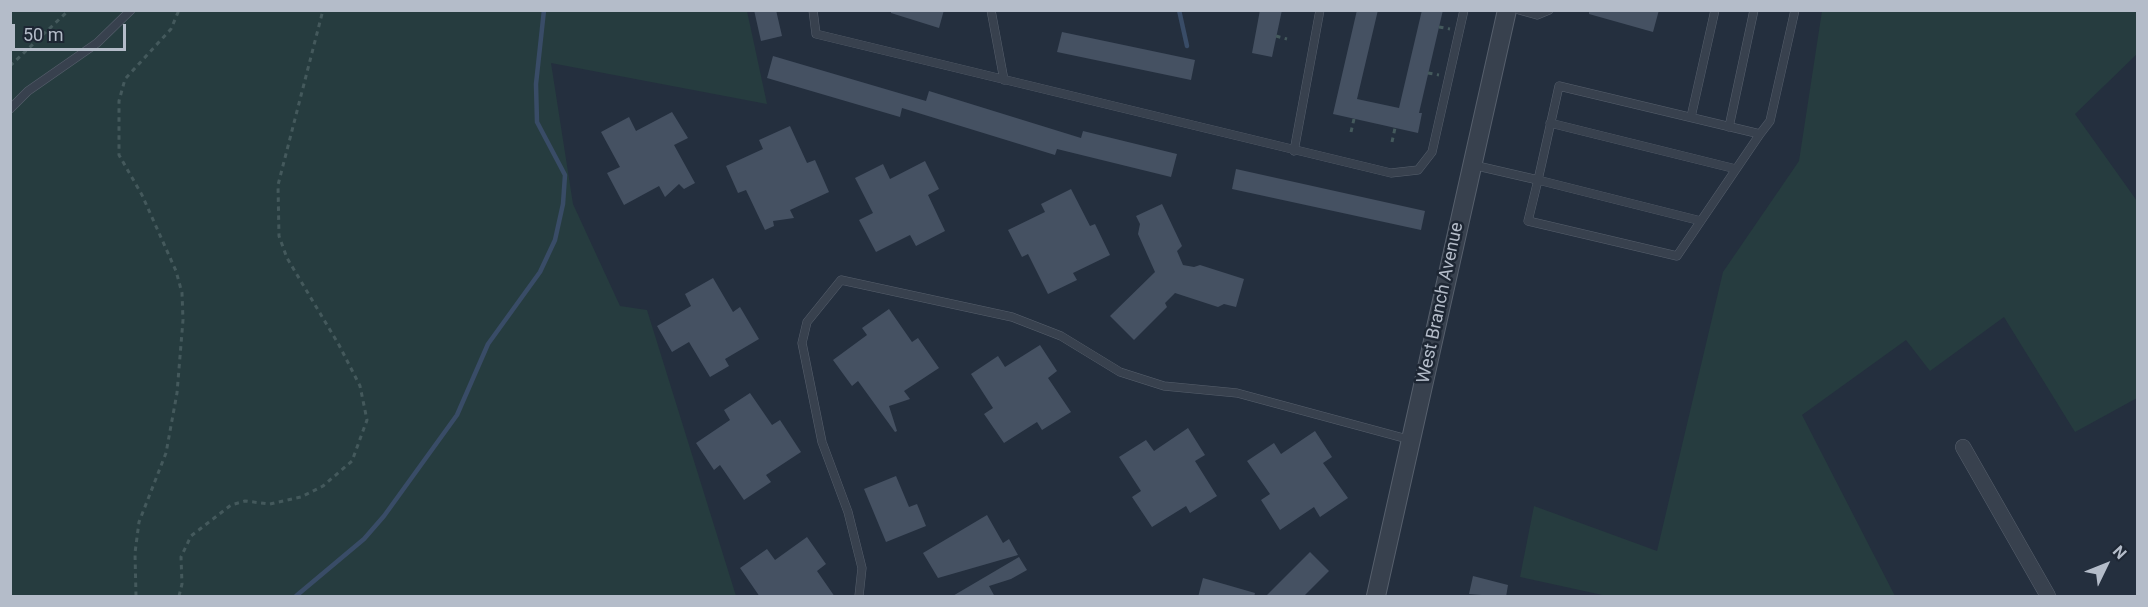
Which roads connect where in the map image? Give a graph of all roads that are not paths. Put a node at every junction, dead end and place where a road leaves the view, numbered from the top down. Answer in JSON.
{"nodes":[{"id":1,"x":131,"y":10,"type":"edge"},
{"id":2,"x":813,"y":10,"type":"edge"},
{"id":3,"x":991,"y":10,"type":"edge"},
{"id":4,"x":1320,"y":10,"type":"edge"},
{"id":5,"x":1464,"y":10,"type":"edge"},
{"id":6,"x":1507,"y":10,"type":"edge"},
{"id":7,"x":1519,"y":10,"type":"edge"},
{"id":8,"x":1549,"y":10,"type":"edge"},
{"id":9,"x":1715,"y":10,"type":"edge"},
{"id":10,"x":1754,"y":10,"type":"edge"},
{"id":11,"x":1795,"y":10,"type":"edge"},
{"id":12,"x":1004,"y":80,"type":"junction"},
{"id":13,"x":10,"y":109,"type":"edge"},
{"id":14,"x":1691,"y":117,"type":"junction"},
{"id":15,"x":1550,"y":123,"type":"junction"},
{"id":16,"x":1729,"y":127,"type":"junction"},
{"id":17,"x":1760,"y":134,"type":"junction"},
{"id":18,"x":1294,"y":151,"type":"junction"},
{"id":19,"x":1471,"y":164,"type":"junction"},
{"id":20,"x":1736,"y":169,"type":"junction"},
{"id":21,"x":1538,"y":180,"type":"junction"},
{"id":22,"x":1701,"y":221,"type":"junction"},
{"id":23,"x":1411,"y":440,"type":"junction"},
{"id":24,"x":1963,"y":447,"type":"dead end"},
{"id":25,"x":859,"y":597,"type":"edge"},
{"id":26,"x":1376,"y":597,"type":"edge"},
{"id":27,"x":2048,"y":597,"type":"edge"}],
"edges":[{"from":1,"to":13,"type":"lane"},
{"from":2,"to":12,"type":"lane"},
{"from":3,"to":12,"type":"lane"},
{"from":4,"to":18,"type":"lane"},
{"from":5,"to":18,"type":"lane"},
{"from":6,"to":19,"type":"street","name":"West Branch Avenue"},
{"from":7,"to":8,"type":"lane"},
{"from":9,"to":14,"type":"lane"},
{"from":10,"to":16,"type":"lane"},
{"from":11,"to":17,"type":"lane"},
{"from":12,"to":18,"type":"lane"},
{"from":14,"to":15,"type":"lane"},
{"from":14,"to":16,"type":"lane"},
{"from":15,"to":20,"type":"lane"},
{"from":15,"to":21,"type":"lane"},
{"from":16,"to":17,"type":"lane"},
{"from":17,"to":20,"type":"lane"},
{"from":19,"to":21,"type":"lane"},
{"from":19,"to":23,"type":"street","name":"West Branch Avenue"},
{"from":20,"to":22,"type":"lane"},
{"from":21,"to":22,"type":"lane"},
{"from":21,"to":22,"type":"lane"},
{"from":23,"to":25,"type":"lane"},
{"from":23,"to":26,"type":"street","name":"West Branch Avenue"},
{"from":24,"to":27,"type":"street"}]}
